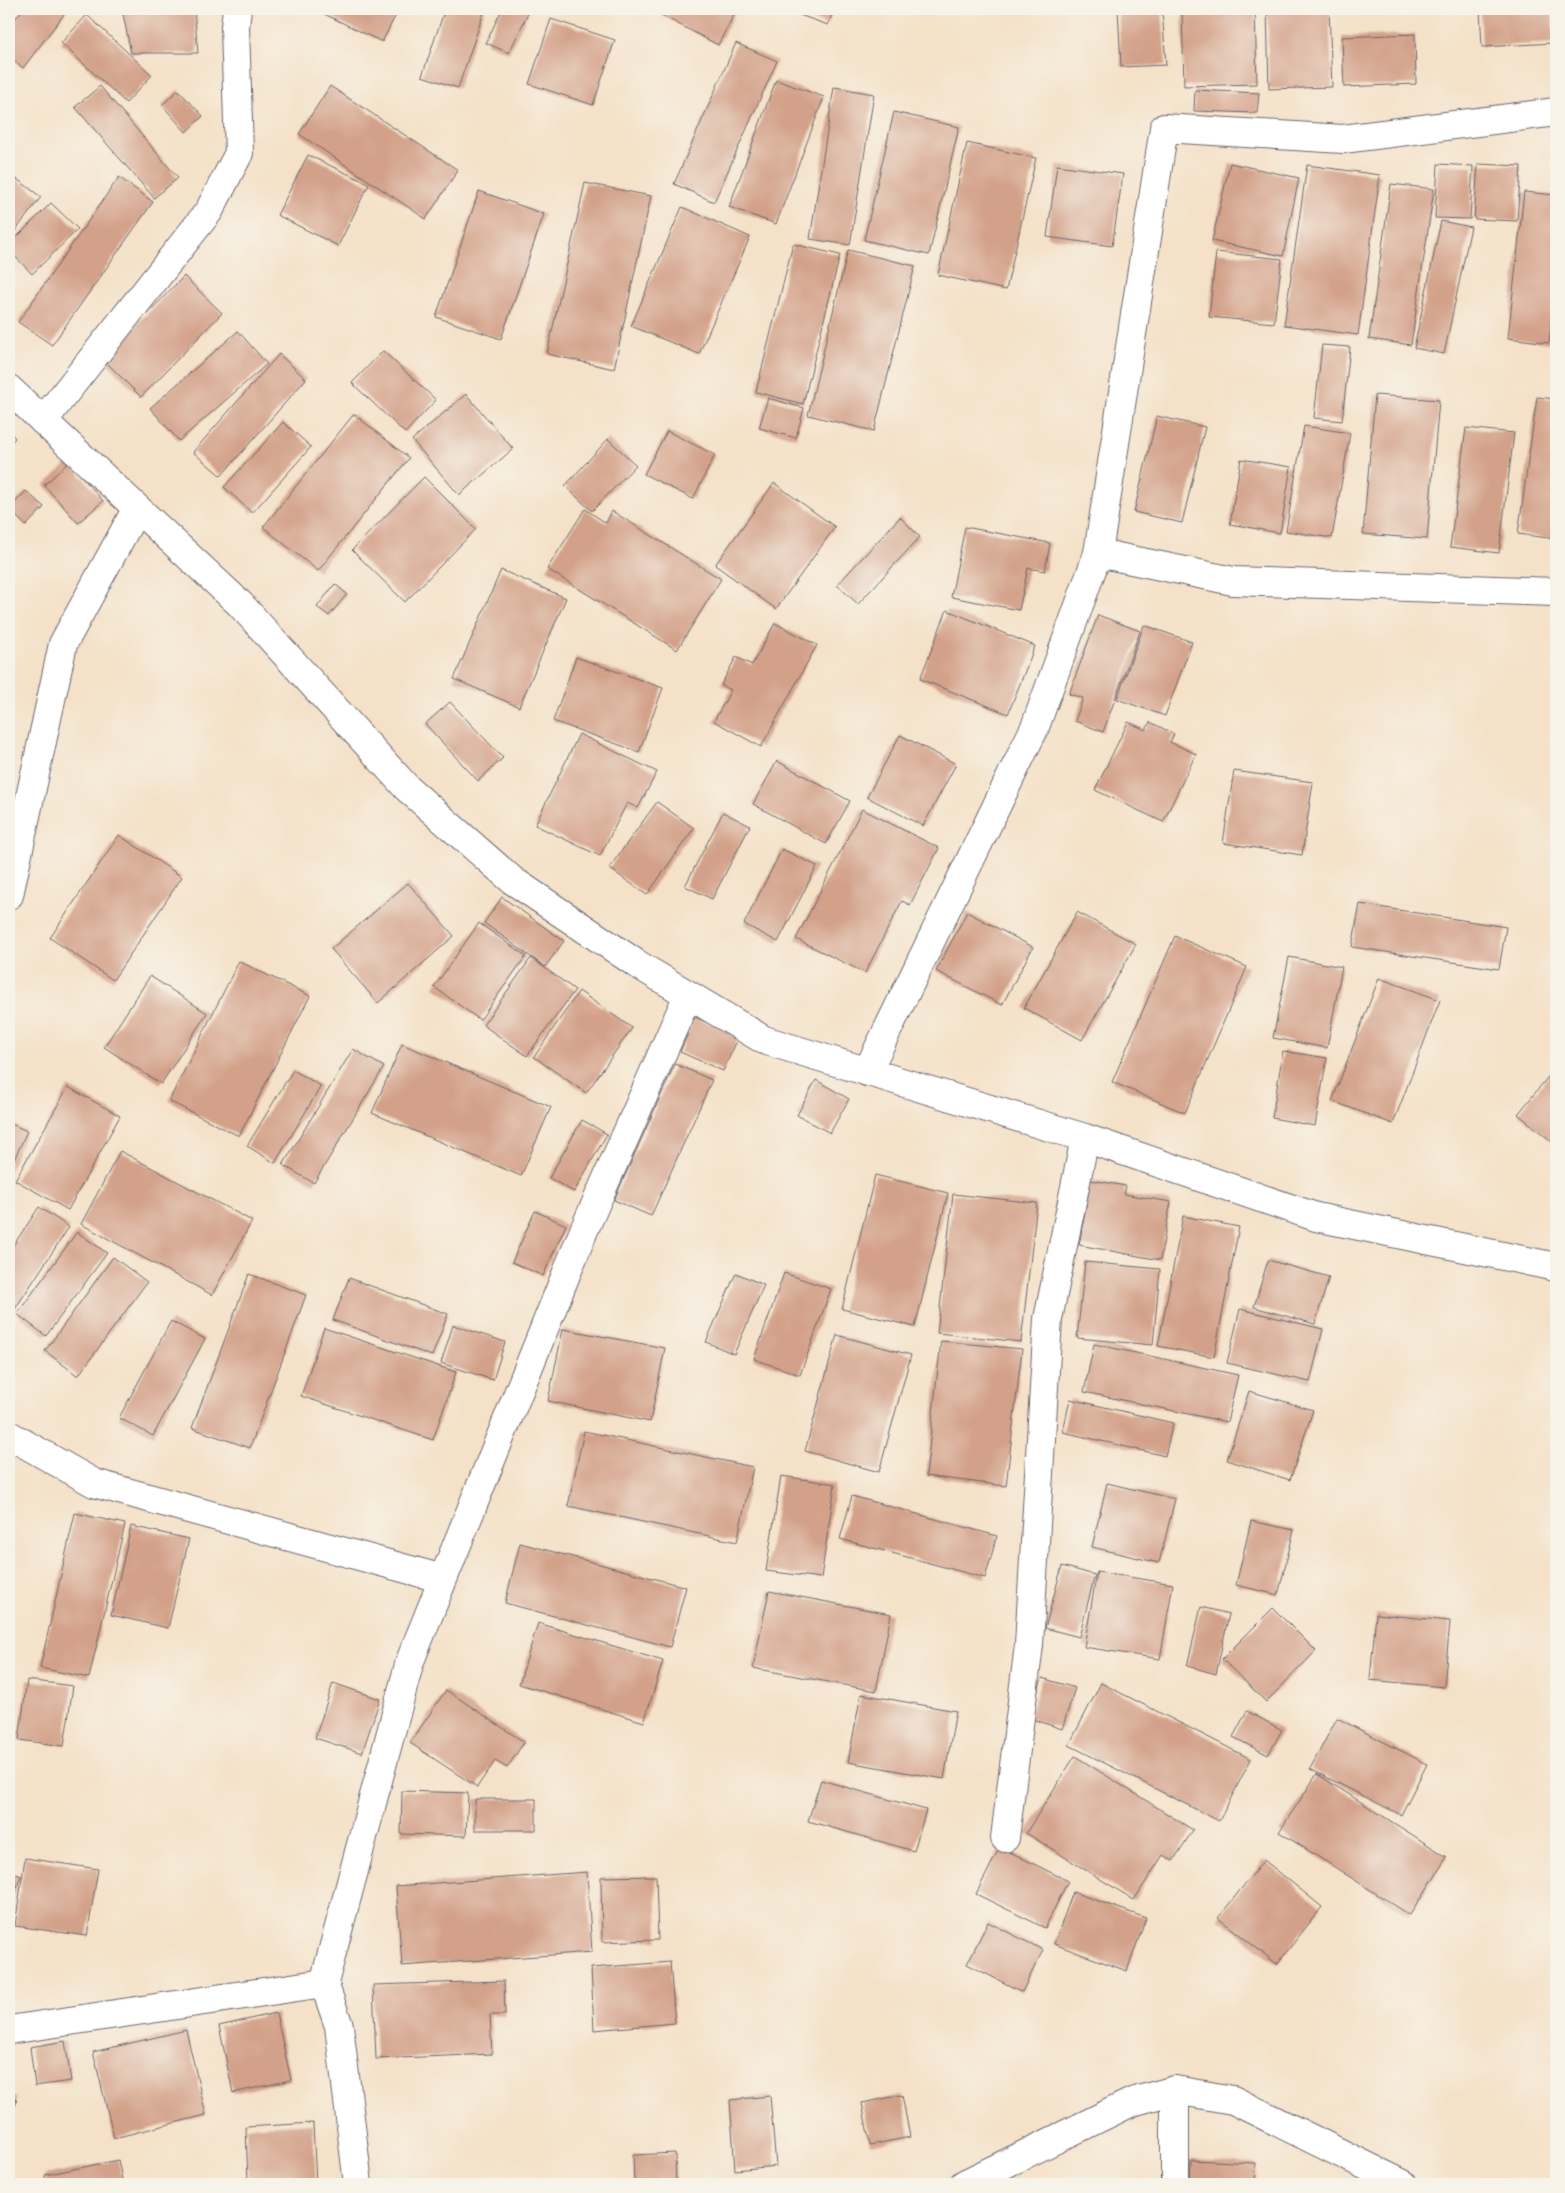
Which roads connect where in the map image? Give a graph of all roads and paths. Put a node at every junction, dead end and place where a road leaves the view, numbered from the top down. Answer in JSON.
{"nodes":[{"id":1,"x":237,"y":9,"type":"edge"},
{"id":2,"x":1556,"y":112,"type":"edge"},
{"id":3,"x":9,"y":389,"type":"edge"},
{"id":4,"x":44,"y":421,"type":"junction"},
{"id":5,"x":137,"y":508,"type":"junction"},
{"id":6,"x":1098,"y":553,"type":"junction"},
{"id":7,"x":1556,"y":592,"type":"edge"},
{"id":8,"x":9,"y":895,"type":"edge"},
{"id":9,"x":688,"y":995,"type":"junction"},
{"id":10,"x":867,"y":1072,"type":"junction"},
{"id":11,"x":1085,"y":1138,"type":"junction"},
{"id":12,"x":1556,"y":1267,"type":"edge"},
{"id":13,"x":9,"y":1435,"type":"edge"},
{"id":14,"x":444,"y":1580,"type":"junction"},
{"id":15,"x":1005,"y":1838,"type":"dead end"},
{"id":16,"x":324,"y":1983,"type":"junction"},
{"id":17,"x":9,"y":2030,"type":"edge"},
{"id":18,"x":1175,"y":2090,"type":"junction"},
{"id":19,"x":358,"y":2184,"type":"edge"},
{"id":20,"x":964,"y":2184,"type":"edge"},
{"id":21,"x":1175,"y":2184,"type":"edge"},
{"id":22,"x":1403,"y":2184,"type":"edge"}],
"edges":[{"from":1,"to":4,"type":"street"},
{"from":2,"to":6,"type":"street"},
{"from":3,"to":4,"type":"street"},
{"from":4,"to":5,"type":"street"},
{"from":5,"to":8,"type":"street"},
{"from":5,"to":9,"type":"street"},
{"from":6,"to":7,"type":"street"},
{"from":6,"to":10,"type":"street"},
{"from":9,"to":10,"type":"street"},
{"from":9,"to":14,"type":"street"},
{"from":10,"to":11,"type":"street"},
{"from":11,"to":12,"type":"street"},
{"from":11,"to":15,"type":"street"},
{"from":13,"to":14,"type":"street"},
{"from":14,"to":16,"type":"street"},
{"from":16,"to":17,"type":"street"},
{"from":16,"to":19,"type":"street"},
{"from":18,"to":20,"type":"street"},
{"from":18,"to":21,"type":"street"},
{"from":18,"to":22,"type":"street"}]}
